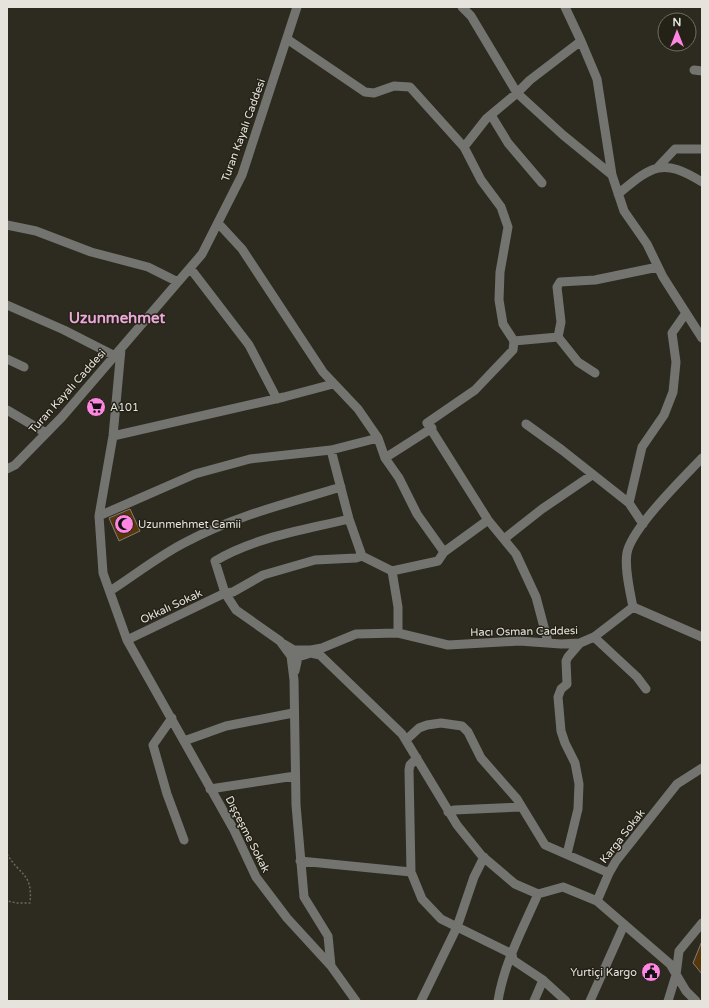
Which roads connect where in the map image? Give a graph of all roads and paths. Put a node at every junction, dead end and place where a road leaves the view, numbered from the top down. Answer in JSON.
{"nodes":[{"id":1,"x":297,"y":7,"type":"edge"},
{"id":2,"x":462,"y":7,"type":"edge"},
{"id":3,"x":565,"y":7,"type":"edge"},
{"id":4,"x":287,"y":39,"type":"junction"},
{"id":5,"x":581,"y":41,"type":"junction"},
{"id":6,"x":517,"y":93,"type":"junction"},
{"id":7,"x":491,"y":115,"type":"junction"},
{"id":8,"x":464,"y":147,"type":"junction"},
{"id":9,"x":702,"y":149,"type":"edge"},
{"id":10,"x":658,"y":167,"type":"junction"},
{"id":11,"x":612,"y":175,"type":"junction"},
{"id":12,"x":702,"y":182,"type":"edge"},
{"id":13,"x":542,"y":183,"type":"dead end"},
{"id":14,"x":618,"y":194,"type":"junction"},
{"id":15,"x":218,"y":223,"type":"junction"},
{"id":16,"x":7,"y":225,"type":"edge"},
{"id":17,"x":658,"y":267,"type":"junction"},
{"id":18,"x":190,"y":268,"type":"junction"},
{"id":19,"x":178,"y":282,"type":"junction"},
{"id":20,"x":7,"y":305,"type":"edge"},
{"id":21,"x":686,"y":313,"type":"junction"},
{"id":22,"x":558,"y":337,"type":"junction"},
{"id":23,"x":702,"y":338,"type":"edge"},
{"id":24,"x":514,"y":341,"type":"junction"},
{"id":25,"x":118,"y":352,"type":"junction"},
{"id":26,"x":7,"y":359,"type":"edge"},
{"id":27,"x":24,"y":367,"type":"dead end"},
{"id":28,"x":595,"y":373,"type":"dead end"},
{"id":29,"x":333,"y":384,"type":"junction"},
{"id":30,"x":277,"y":399,"type":"junction"},
{"id":31,"x":7,"y":410,"type":"edge"},
{"id":32,"x":526,"y":424,"type":"dead end"},
{"id":33,"x":431,"y":428,"type":"junction"},
{"id":34,"x":46,"y":433,"type":"junction"},
{"id":35,"x":113,"y":436,"type":"junction"},
{"id":36,"x":378,"y":438,"type":"junction"},
{"id":37,"x":331,"y":450,"type":"junction"},
{"id":38,"x":385,"y":458,"type":"junction"},
{"id":39,"x":702,"y":458,"type":"edge"},
{"id":40,"x":7,"y":468,"type":"edge"},
{"id":41,"x":592,"y":475,"type":"junction"},
{"id":42,"x":341,"y":487,"type":"junction"},
{"id":43,"x":629,"y":503,"type":"junction"},
{"id":44,"x":99,"y":516,"type":"junction"},
{"id":45,"x":349,"y":519,"type":"junction"},
{"id":46,"x":488,"y":520,"type":"junction"},
{"id":47,"x":643,"y":524,"type":"junction"},
{"id":48,"x":504,"y":539,"type":"junction"},
{"id":49,"x":444,"y":552,"type":"junction"},
{"id":50,"x":362,"y":556,"type":"junction"},
{"id":51,"x":392,"y":571,"type":"junction"},
{"id":52,"x":110,"y":591,"type":"junction"},
{"id":53,"x":225,"y":593,"type":"junction"},
{"id":54,"x":633,"y":607,"type":"junction"},
{"id":55,"x":398,"y":633,"type":"junction"},
{"id":56,"x":594,"y":637,"type":"junction"},
{"id":57,"x":702,"y":637,"type":"edge"},
{"id":58,"x":127,"y":640,"type":"junction"},
{"id":59,"x":548,"y":642,"type":"junction"},
{"id":60,"x":580,"y":643,"type":"junction"},
{"id":61,"x":321,"y":651,"type":"junction"},
{"id":62,"x":294,"y":655,"type":"junction"},
{"id":63,"x":646,"y":689,"type":"dead end"},
{"id":64,"x":293,"y":713,"type":"junction"},
{"id":65,"x":172,"y":718,"type":"junction"},
{"id":66,"x":406,"y":740,"type":"junction"},
{"id":67,"x":184,"y":741,"type":"junction"},
{"id":68,"x":416,"y":758,"type":"junction"},
{"id":69,"x":702,"y":768,"type":"edge"},
{"id":70,"x":295,"y":776,"type":"junction"},
{"id":71,"x":211,"y":789,"type":"junction"},
{"id":72,"x":522,"y":807,"type":"junction"},
{"id":73,"x":448,"y":812,"type":"junction"},
{"id":74,"x":184,"y":840,"type":"dead end"},
{"id":75,"x":7,"y":854,"type":"edge"},
{"id":76,"x":568,"y":854,"type":"junction"},
{"id":77,"x":484,"y":857,"type":"junction"},
{"id":78,"x":300,"y":861,"type":"junction"},
{"id":79,"x":411,"y":872,"type":"junction"},
{"id":80,"x":609,"y":872,"type":"junction"},
{"id":81,"x":538,"y":894,"type":"junction"},
{"id":82,"x":7,"y":901,"type":"edge"},
{"id":83,"x":597,"y":901,"type":"junction"},
{"id":84,"x":702,"y":923,"type":"edge"},
{"id":85,"x":624,"y":925,"type":"junction"},
{"id":86,"x":457,"y":927,"type":"junction"},
{"id":87,"x":512,"y":954,"type":"junction"},
{"id":88,"x":331,"y":966,"type":"junction"},
{"id":89,"x":676,"y":975,"type":"junction"},
{"id":90,"x":543,"y":980,"type":"junction"},
{"id":91,"x":356,"y":1001,"type":"edge"},
{"id":92,"x":421,"y":1001,"type":"edge"},
{"id":93,"x":498,"y":1001,"type":"edge"},
{"id":94,"x":534,"y":1001,"type":"edge"},
{"id":95,"x":566,"y":1001,"type":"edge"},
{"id":96,"x":590,"y":1001,"type":"edge"},
{"id":97,"x":668,"y":1001,"type":"edge"},
{"id":98,"x":696,"y":1001,"type":"edge"}],
"edges":[{"from":1,"to":4,"type":"street","name":"Turan Kayalı Caddesi"},
{"from":2,"to":6,"type":"street"},
{"from":3,"to":5,"type":"street"},
{"from":4,"to":8,"type":"street"},
{"from":4,"to":15,"type":"street","name":"Turan Kayalı Caddesi"},
{"from":5,"to":6,"type":"street"},
{"from":5,"to":11,"type":"street"},
{"from":6,"to":7,"type":"street"},
{"from":6,"to":11,"type":"street"},
{"from":7,"to":8,"type":"street"},
{"from":7,"to":13,"type":"street"},
{"from":8,"to":24,"type":"street"},
{"from":9,"to":10,"type":"street"},
{"from":10,"to":12,"type":"street"},
{"from":10,"to":14,"type":"street"},
{"from":11,"to":14,"type":"street"},
{"from":14,"to":17,"type":"street"},
{"from":15,"to":18,"type":"street","name":"Turan Kayalı Caddesi"},
{"from":15,"to":29,"type":"street"},
{"from":16,"to":19,"type":"street"},
{"from":17,"to":21,"type":"street"},
{"from":17,"to":22,"type":"street"},
{"from":18,"to":19,"type":"street","name":"Turan Kayalı Caddesi"},
{"from":18,"to":30,"type":"street"},
{"from":19,"to":25,"type":"street","name":"Turan Kayalı Caddesi"},
{"from":20,"to":25,"type":"street"},
{"from":21,"to":23,"type":"street"},
{"from":21,"to":43,"type":"street"},
{"from":22,"to":24,"type":"street"},
{"from":22,"to":28,"type":"street"},
{"from":24,"to":33,"type":"street"},
{"from":25,"to":34,"type":"street","name":"Turan Kayalı Caddesi"},
{"from":25,"to":35,"type":"street","name":"Dışçeşme Sokak"},
{"from":26,"to":27,"type":"street"},
{"from":29,"to":30,"type":"street"},
{"from":29,"to":36,"type":"street"},
{"from":30,"to":35,"type":"street"},
{"from":31,"to":34,"type":"street"},
{"from":32,"to":41,"type":"street"},
{"from":33,"to":38,"type":"street"},
{"from":33,"to":46,"type":"street"},
{"from":34,"to":40,"type":"street","name":"Turan Kayalı Caddesi"},
{"from":35,"to":44,"type":"street","name":"Dışçeşme Sokak"},
{"from":36,"to":37,"type":"street"},
{"from":36,"to":38,"type":"street"},
{"from":37,"to":42,"type":"street"},
{"from":37,"to":44,"type":"street"},
{"from":38,"to":49,"type":"street"},
{"from":39,"to":47,"type":"street"},
{"from":41,"to":43,"type":"street"},
{"from":41,"to":48,"type":"street"},
{"from":42,"to":45,"type":"street"},
{"from":42,"to":52,"type":"street"},
{"from":43,"to":47,"type":"street"},
{"from":44,"to":52,"type":"street","name":"Dışçeşme Sokak"},
{"from":45,"to":50,"type":"street"},
{"from":45,"to":53,"type":"street"},
{"from":46,"to":48,"type":"street"},
{"from":46,"to":49,"type":"street"},
{"from":47,"to":54,"type":"street"},
{"from":48,"to":59,"type":"street"},
{"from":49,"to":51,"type":"street"},
{"from":50,"to":51,"type":"street"},
{"from":50,"to":53,"type":"street"},
{"from":51,"to":55,"type":"street"},
{"from":52,"to":58,"type":"street","name":"Dışçeşme Sokak"},
{"from":53,"to":58,"type":"street","name":"Okkalı Sokak"},
{"from":53,"to":62,"type":"street"},
{"from":54,"to":56,"type":"street","name":"Hacı Osman Caddesi"},
{"from":54,"to":57,"type":"street"},
{"from":55,"to":59,"type":"street","name":"Hacı Osman Caddesi"},
{"from":55,"to":61,"type":"street","name":"Hacı Osman Caddesi"},
{"from":56,"to":60,"type":"street","name":"Hacı Osman Caddesi"},
{"from":56,"to":63,"type":"street"},
{"from":58,"to":65,"type":"street","name":"Dışçeşme Sokak"},
{"from":59,"to":60,"type":"street","name":"Hacı Osman Caddesi"},
{"from":60,"to":76,"type":"street"},
{"from":61,"to":62,"type":"street","name":"Hacı Osman Caddesi"},
{"from":61,"to":66,"type":"street"},
{"from":62,"to":64,"type":"street"},
{"from":64,"to":67,"type":"street"},
{"from":64,"to":70,"type":"street"},
{"from":65,"to":67,"type":"street","name":"Dışçeşme Sokak"},
{"from":65,"to":74,"type":"street"},
{"from":66,"to":68,"type":"street"},
{"from":66,"to":72,"type":"street"},
{"from":67,"to":71,"type":"street","name":"Dışçeşme Sokak"},
{"from":68,"to":73,"type":"street"},
{"from":68,"to":79,"type":"street"},
{"from":69,"to":80,"type":"street","name":"Karga Sokak"},
{"from":70,"to":71,"type":"street"},
{"from":70,"to":78,"type":"street"},
{"from":71,"to":88,"type":"street","name":"Dışçeşme Sokak"},
{"from":72,"to":73,"type":"street"},
{"from":72,"to":76,"type":"street"},
{"from":73,"to":77,"type":"street"},
{"from":75,"to":82,"type":"path"},
{"from":76,"to":80,"type":"street"},
{"from":77,"to":81,"type":"street"},
{"from":77,"to":86,"type":"street"},
{"from":78,"to":79,"type":"street"},
{"from":78,"to":88,"type":"street"},
{"from":79,"to":86,"type":"street"},
{"from":80,"to":83,"type":"street","name":"Karga Sokak"},
{"from":81,"to":83,"type":"street"},
{"from":81,"to":87,"type":"street"},
{"from":83,"to":85,"type":"street"},
{"from":84,"to":89,"type":"street"},
{"from":85,"to":89,"type":"street"},
{"from":85,"to":96,"type":"street"},
{"from":86,"to":87,"type":"street"},
{"from":86,"to":92,"type":"street"},
{"from":87,"to":90,"type":"street"},
{"from":87,"to":93,"type":"street"},
{"from":88,"to":91,"type":"street","name":"Dışçeşme Sokak"},
{"from":89,"to":97,"type":"street"},
{"from":89,"to":98,"type":"street"},
{"from":90,"to":94,"type":"street"},
{"from":90,"to":95,"type":"street"}]}
